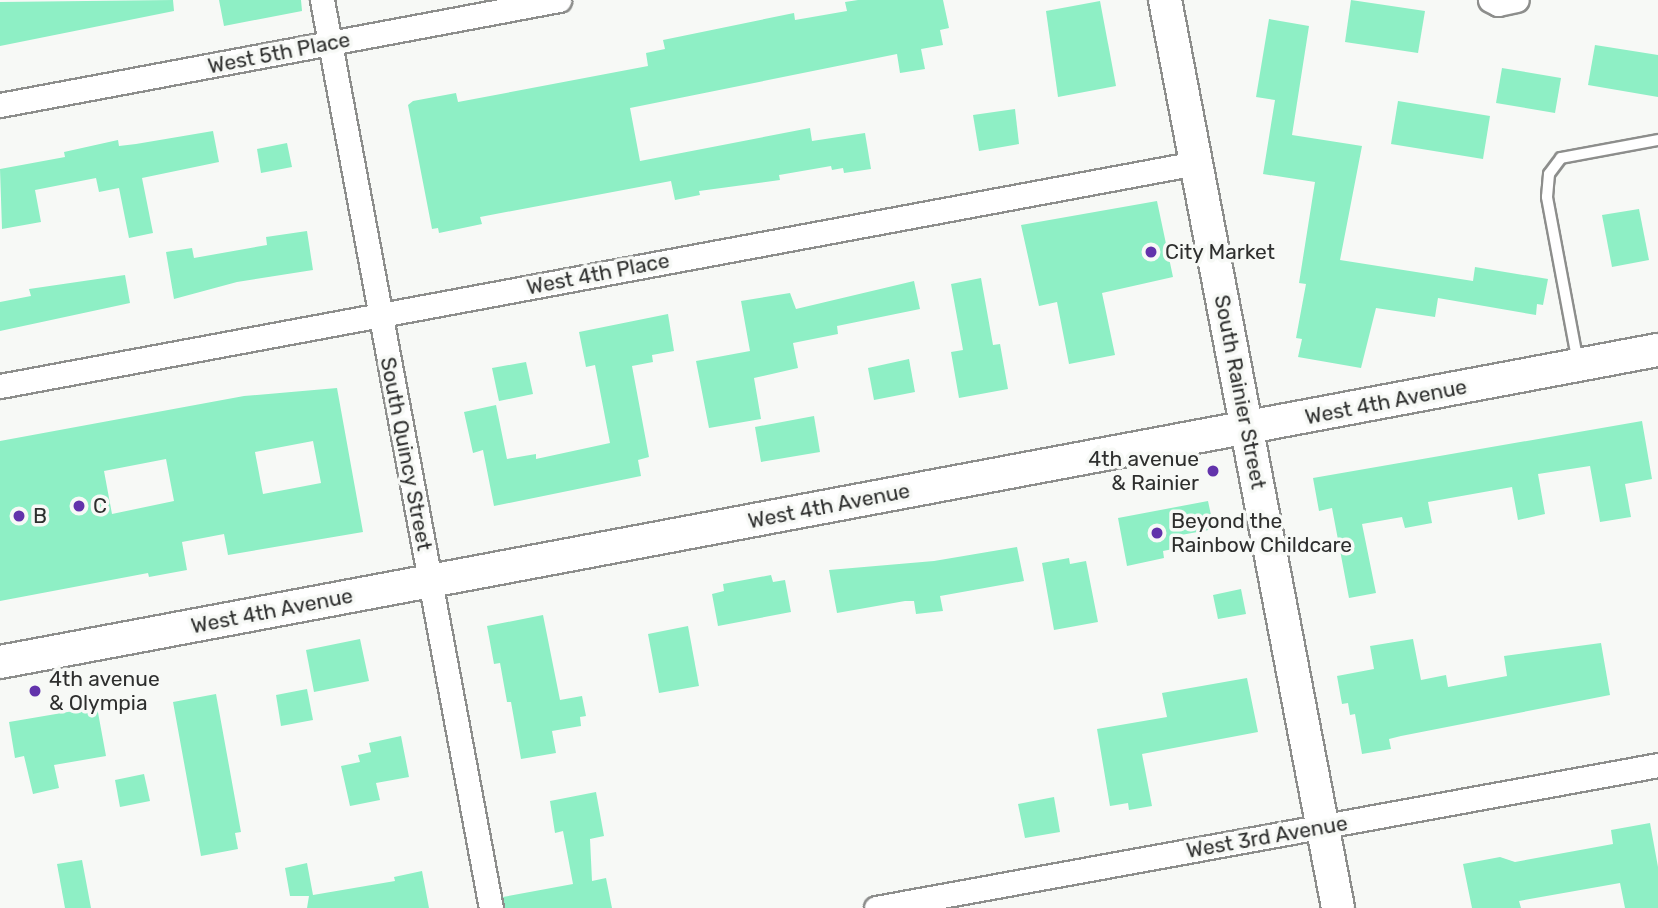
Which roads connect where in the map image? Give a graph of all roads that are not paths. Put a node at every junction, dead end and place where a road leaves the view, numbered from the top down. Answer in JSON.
{"nodes":[{"id":1,"x":322,"y":0,"type":"edge"},
{"id":2,"x":559,"y":0,"type":"edge"},
{"id":3,"x":1165,"y":0,"type":"edge"},
{"id":4,"x":1490,"y":0,"type":"edge"},
{"id":5,"x":1517,"y":0,"type":"edge"},
{"id":6,"x":330,"y":43,"type":"junction"},
{"id":7,"x":0,"y":105,"type":"edge"},
{"id":8,"x":1658,"y":140,"type":"edge"},
{"id":9,"x":1196,"y":163,"type":"junction"},
{"id":10,"x":380,"y":315,"type":"junction"},
{"id":11,"x":1658,"y":350,"type":"edge"},
{"id":12,"x":1579,"y":365,"type":"junction"},
{"id":13,"x":0,"y":386,"type":"edge"},
{"id":14,"x":1247,"y":428,"type":"junction"},
{"id":15,"x":430,"y":581,"type":"junction"},
{"id":16,"x":0,"y":662,"type":"edge"},
{"id":17,"x":1658,"y":765,"type":"edge"},
{"id":18,"x":1323,"y":827,"type":"junction"},
{"id":19,"x":491,"y":908,"type":"edge"},
{"id":20,"x":876,"y":908,"type":"edge"},
{"id":21,"x":1338,"y":908,"type":"edge"}],
"edges":[{"from":1,"to":6,"type":"street","name":"South Quincy Street"},
{"from":2,"to":6,"type":"street","name":"West 5th Place"},
{"from":3,"to":9,"type":"street","name":"South Rainier Street"},
{"from":4,"to":5,"type":"street"},
{"from":6,"to":7,"type":"street","name":"West 5th Place"},
{"from":6,"to":10,"type":"street","name":"South Quincy Street"},
{"from":8,"to":12,"type":"lane"},
{"from":9,"to":10,"type":"street","name":"West 4th Place"},
{"from":9,"to":14,"type":"street","name":"South Rainier Street"},
{"from":10,"to":13,"type":"street","name":"West 4th Place"},
{"from":10,"to":15,"type":"street","name":"South Quincy Street"},
{"from":11,"to":12,"type":"street","name":"West 4th Avenue"},
{"from":12,"to":14,"type":"street","name":"West 4th Avenue"},
{"from":14,"to":15,"type":"street","name":"West 4th Avenue"},
{"from":14,"to":18,"type":"street","name":"South Rainier Street"},
{"from":15,"to":16,"type":"street","name":"West 4th Avenue"},
{"from":15,"to":19,"type":"street","name":"South Quincy Street"},
{"from":17,"to":18,"type":"street","name":"West 3rd Avenue"},
{"from":18,"to":20,"type":"street","name":"West 3rd Avenue"},
{"from":18,"to":21,"type":"street","name":"South Rainier Street"}]}
